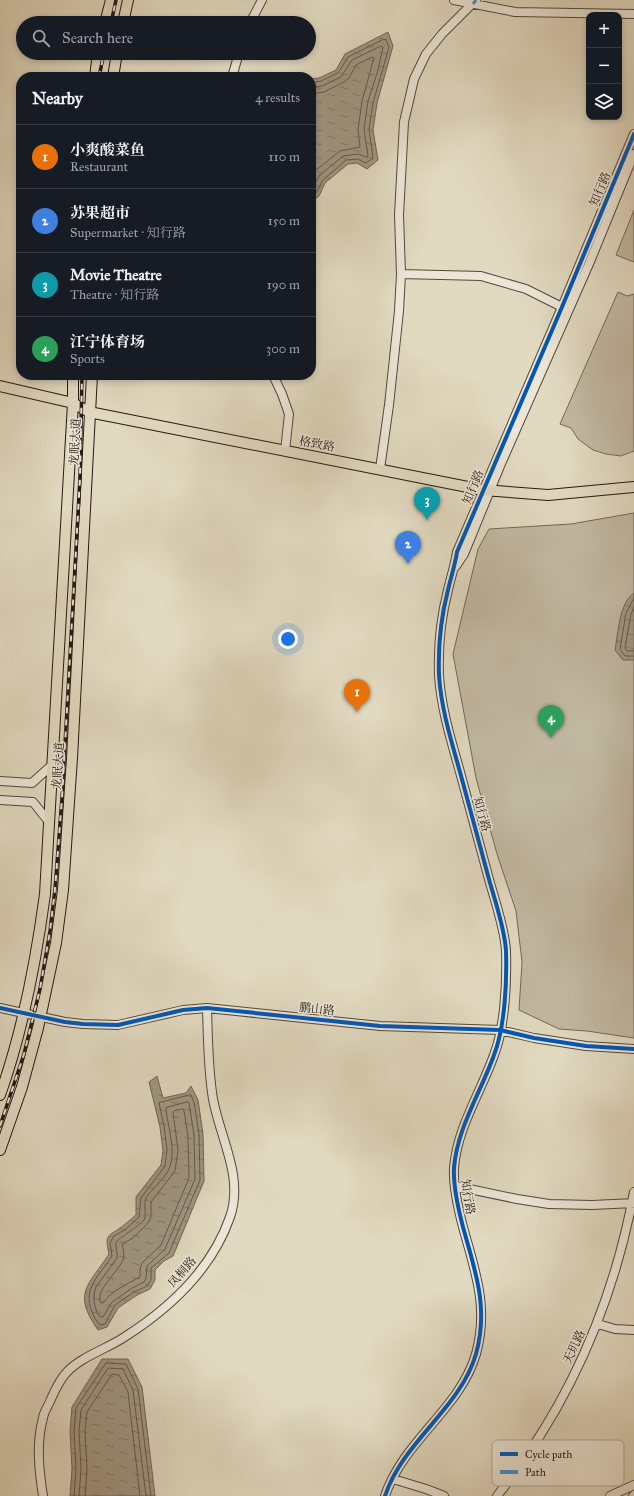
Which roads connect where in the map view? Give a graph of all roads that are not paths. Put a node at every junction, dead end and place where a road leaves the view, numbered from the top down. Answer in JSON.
{"nodes":[{"id":1,"x":111,"y":0,"type":"edge"},
{"id":2,"x":128,"y":0,"type":"edge"},
{"id":3,"x":262,"y":0,"type":"edge"},
{"id":4,"x":454,"y":0,"type":"edge"},
{"id":5,"x":474,"y":2,"type":"edge"},
{"id":6,"x":634,"y":14,"type":"edge"},
{"id":7,"x":107,"y":16,"type":"edge"},
{"id":8,"x":125,"y":16,"type":"edge"},
{"id":9,"x":254,"y":16,"type":"edge"},
{"id":10,"x":97,"y":60,"type":"edge"},
{"id":11,"x":116,"y":60,"type":"edge"},
{"id":12,"x":237,"y":60,"type":"edge"},
{"id":13,"x":96,"y":72,"type":"edge"},
{"id":14,"x":115,"y":72,"type":"edge"},
{"id":15,"x":233,"y":72,"type":"edge"},
{"id":16,"x":634,"y":134,"type":"edge"},
{"id":17,"x":634,"y":154,"type":"edge"},
{"id":18,"x":401,"y":274,"type":"junction"},
{"id":19,"x":562,"y":307,"type":"junction"},
{"id":20,"x":73,"y":380,"type":"edge"},
{"id":21,"x":92,"y":380,"type":"edge"},
{"id":22,"x":276,"y":380,"type":"edge"},
{"id":23,"x":0,"y":386,"type":"edge"},
{"id":24,"x":73,"y":403,"type":"junction"},
{"id":25,"x":89,"y":412,"type":"junction"},
{"id":26,"x":285,"y":451,"type":"junction"},
{"id":27,"x":380,"y":469,"type":"junction"},
{"id":28,"x":634,"y":487,"type":"edge"},
{"id":29,"x":487,"y":490,"type":"junction"},
{"id":30,"x":52,"y":765,"type":"junction"},
{"id":31,"x":0,"y":781,"type":"edge"},
{"id":32,"x":0,"y":800,"type":"edge"},
{"id":33,"x":49,"y":822,"type":"junction"},
{"id":34,"x":0,"y":1008,"type":"edge"},
{"id":35,"x":206,"y":1008,"type":"junction"},
{"id":36,"x":23,"y":1013,"type":"junction"},
{"id":37,"x":41,"y":1018,"type":"junction"},
{"id":38,"x":500,"y":1030,"type":"junction"},
{"id":39,"x":634,"y":1049,"type":"edge"},
{"id":40,"x":0,"y":1095,"type":"edge"},
{"id":41,"x":0,"y":1150,"type":"edge"},
{"id":42,"x":454,"y":1186,"type":"junction"},
{"id":43,"x":634,"y":1192,"type":"edge"},
{"id":44,"x":633,"y":1203,"type":"edge"},
{"id":45,"x":598,"y":1324,"type":"junction"},
{"id":46,"x":634,"y":1330,"type":"edge"},
{"id":47,"x":536,"y":1440,"type":"edge"},
{"id":48,"x":393,"y":1479,"type":"junction"},
{"id":49,"x":634,"y":1485,"type":"edge"},
{"id":50,"x":504,"y":1486,"type":"edge"},
{"id":51,"x":43,"y":1496,"type":"edge"},
{"id":52,"x":385,"y":1496,"type":"edge"},
{"id":53,"x":444,"y":1496,"type":"edge"},
{"id":54,"x":497,"y":1496,"type":"edge"},
{"id":55,"x":610,"y":1496,"type":"edge"}],
"edges":[{"from":1,"to":7,"type":"main road"},
{"from":2,"to":8,"type":"main road"},
{"from":3,"to":9,"type":"street"},
{"from":4,"to":5,"type":"street"},
{"from":5,"to":6,"type":"street"},
{"from":5,"to":18,"type":"street"},
{"from":10,"to":13,"type":"main road"},
{"from":11,"to":14,"type":"main road"},
{"from":12,"to":15,"type":"street"},
{"from":16,"to":19,"type":"street","name":"知行路"},
{"from":17,"to":29,"type":"street","name":"知行路"},
{"from":18,"to":19,"type":"street"},
{"from":18,"to":27,"type":"street"},
{"from":19,"to":29,"type":"street","name":"知行路"},
{"from":20,"to":24,"type":"main road","name":"龙眠大道"},
{"from":21,"to":25,"type":"main road","name":"龙眠大道"},
{"from":22,"to":26,"type":"street"},
{"from":23,"to":24,"type":"main road","name":"格致路"},
{"from":24,"to":25,"type":"main road","name":"格致路"},
{"from":24,"to":30,"type":"main road","name":"龙眠大道"},
{"from":25,"to":26,"type":"main road","name":"格致路"},
{"from":25,"to":37,"type":"main road","name":"龙眠大道"},
{"from":26,"to":27,"type":"main road","name":"格致路"},
{"from":27,"to":29,"type":"main road","name":"格致路"},
{"from":28,"to":29,"type":"main road","name":"格致路"},
{"from":29,"to":38,"type":"street","name":"知行路"},
{"from":30,"to":31,"type":"street"},
{"from":30,"to":33,"type":"main road","name":"龙眠大道"},
{"from":32,"to":33,"type":"street"},
{"from":33,"to":36,"type":"main road","name":"龙眠大道"},
{"from":34,"to":36,"type":"street","name":"鹏山路"},
{"from":35,"to":37,"type":"street","name":"鹏山路"},
{"from":35,"to":38,"type":"street","name":"鹏山路"},
{"from":35,"to":51,"type":"street","name":"凤桐路"},
{"from":36,"to":37,"type":"street","name":"鹏山路"},
{"from":36,"to":40,"type":"main road","name":"龙眠大道"},
{"from":37,"to":41,"type":"main road","name":"龙眠大道"},
{"from":38,"to":39,"type":"street","name":"鹏山路"},
{"from":38,"to":42,"type":"street","name":"知行路"},
{"from":42,"to":44,"type":"street"},
{"from":42,"to":48,"type":"street","name":"知行路"},
{"from":43,"to":44,"type":"street","name":"天玑路"},
{"from":44,"to":45,"type":"street","name":"天玑路"},
{"from":45,"to":46,"type":"street"},
{"from":45,"to":47,"type":"street","name":"天玑路"},
{"from":48,"to":52,"type":"street","name":"知行路"},
{"from":48,"to":53,"type":"street"},
{"from":49,"to":55,"type":"street"},
{"from":50,"to":54,"type":"street","name":"天玑路"}]}
